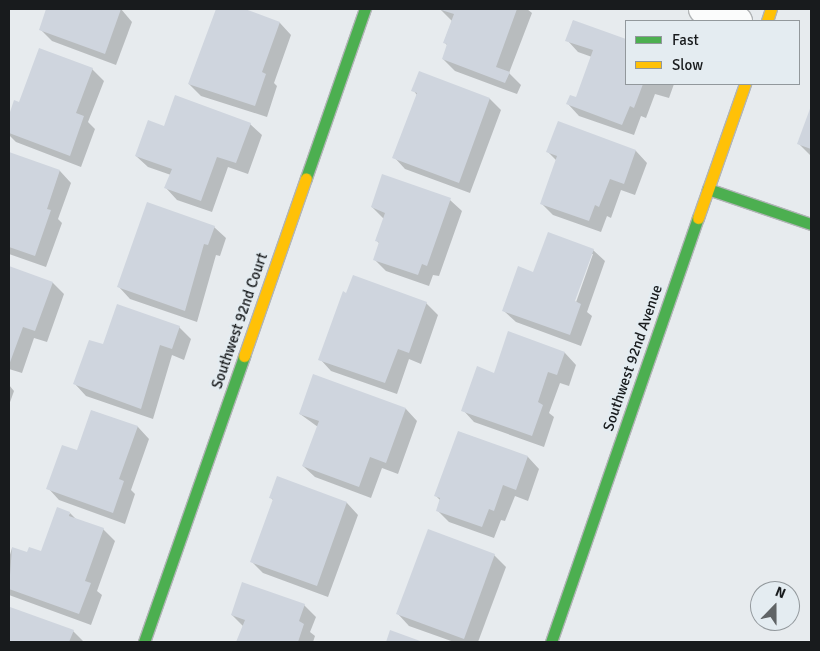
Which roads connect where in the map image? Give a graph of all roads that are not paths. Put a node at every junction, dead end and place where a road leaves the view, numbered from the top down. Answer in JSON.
{"nodes":[{"id":1,"x":365,"y":9,"type":"edge"},
{"id":2,"x":703,"y":9,"type":"edge"},
{"id":3,"x":735,"y":20,"type":"edge"},
{"id":4,"x":745,"y":85,"type":"edge"},
{"id":5,"x":708,"y":189,"type":"junction"},
{"id":6,"x":811,"y":224,"type":"edge"},
{"id":7,"x":144,"y":642,"type":"edge"},
{"id":8,"x":551,"y":642,"type":"edge"}],
"edges":[{"from":1,"to":7,"type":"street","name":"Southwest 92nd Court"},
{"from":2,"to":3,"type":"street"},
{"from":4,"to":5,"type":"street","name":"Southwest 92nd Avenue"},
{"from":5,"to":6,"type":"street"},
{"from":5,"to":8,"type":"street","name":"Southwest 92nd Avenue"}]}
